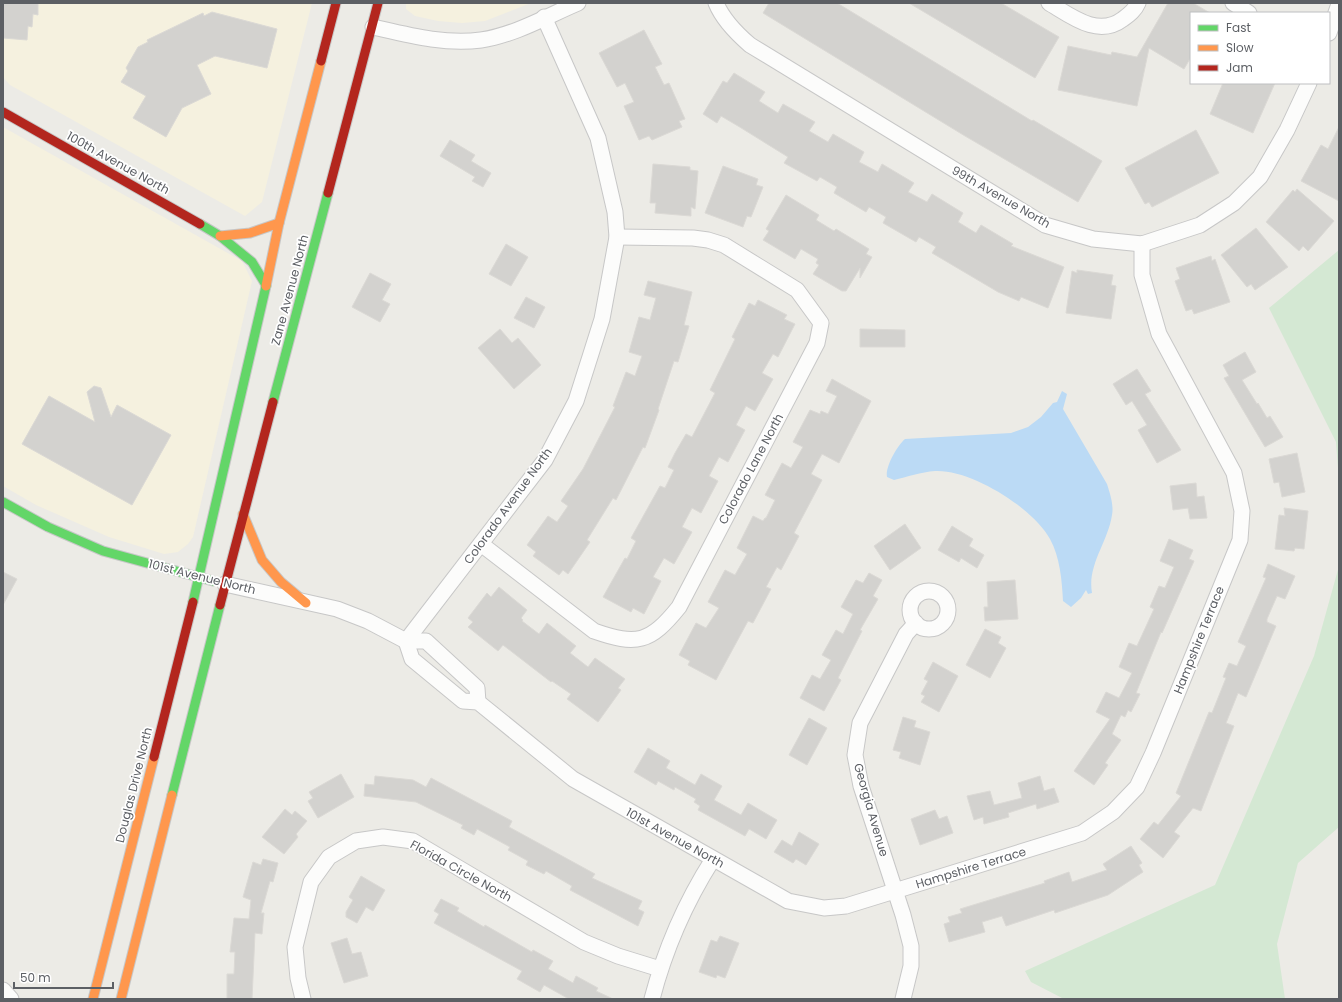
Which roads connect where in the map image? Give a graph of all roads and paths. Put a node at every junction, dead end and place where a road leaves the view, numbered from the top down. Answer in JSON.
{"nodes":[{"id":1,"x":336,"y":3,"type":"edge"},
{"id":2,"x":378,"y":3,"type":"edge"},
{"id":3,"x":578,"y":3,"type":"edge"},
{"id":4,"x":716,"y":3,"type":"edge"},
{"id":5,"x":1049,"y":3,"type":"edge"},
{"id":6,"x":1138,"y":3,"type":"edge"},
{"id":7,"x":1233,"y":3,"type":"edge"},
{"id":8,"x":1339,"y":4,"type":"edge"},
{"id":9,"x":1247,"y":12,"type":"edge"},
{"id":10,"x":544,"y":17,"type":"junction"},
{"id":11,"x":373,"y":27,"type":"junction"},
{"id":12,"x":1330,"y":30,"type":"edge"},
{"id":13,"x":1339,"y":32,"type":"edge"},
{"id":14,"x":1330,"y":44,"type":"edge"},
{"id":15,"x":1309,"y":84,"type":"edge"},
{"id":16,"x":3,"y":112,"type":"edge"},
{"id":17,"x":279,"y":223,"type":"junction"},
{"id":18,"x":220,"y":236,"type":"junction"},
{"id":19,"x":617,"y":237,"type":"junction"},
{"id":20,"x":1142,"y":244,"type":"junction"},
{"id":21,"x":266,"y":285,"type":"junction"},
{"id":22,"x":3,"y":502,"type":"edge"},
{"id":23,"x":243,"y":514,"type":"junction"},
{"id":24,"x":481,"y":544,"type":"junction"},
{"id":25,"x":199,"y":577,"type":"junction"},
{"id":26,"x":225,"y":584,"type":"junction"},
{"id":27,"x":306,"y":603,"type":"junction"},
{"id":28,"x":916,"y":623,"type":"dead end"},
{"id":29,"x":406,"y":641,"type":"junction"},
{"id":30,"x":478,"y":702,"type":"junction"},
{"id":31,"x":713,"y":859,"type":"junction"},
{"id":32,"x":896,"y":892,"type":"junction"},
{"id":33,"x":660,"y":969,"type":"junction"},
{"id":34,"x":3,"y":990,"type":"edge"},
{"id":35,"x":11,"y":999,"type":"edge"},
{"id":36,"x":92,"y":999,"type":"edge"},
{"id":37,"x":121,"y":999,"type":"edge"},
{"id":38,"x":303,"y":999,"type":"edge"},
{"id":39,"x":652,"y":999,"type":"edge"},
{"id":40,"x":903,"y":999,"type":"edge"}],
"edges":[{"from":1,"to":17,"type":"main road","name":"Zane Avenue North"},
{"from":2,"to":11,"type":"main road","name":"Zane Avenue North"},
{"from":3,"to":10,"type":"street"},
{"from":4,"to":20,"type":"street","name":"99th Avenue North"},
{"from":5,"to":6,"type":"street"},
{"from":7,"to":9,"type":"street"},
{"from":8,"to":12,"type":"street"},
{"from":10,"to":11,"type":"street"},
{"from":10,"to":19,"type":"street","name":"Colorado Avenue North"},
{"from":11,"to":23,"type":"main road","name":"Zane Avenue North"},
{"from":13,"to":14,"type":"street"},
{"from":15,"to":20,"type":"street","name":"99th Avenue North"},
{"from":16,"to":18,"type":"main road","name":"100th Avenue North"},
{"from":17,"to":18,"type":"main road"},
{"from":17,"to":21,"type":"main road","name":"Zane Avenue North"},
{"from":18,"to":21,"type":"main road","name":"100th Avenue North"},
{"from":19,"to":24,"type":"street","name":"Colorado Avenue North"},
{"from":19,"to":24,"type":"street","name":"Colorado Lane North"},
{"from":20,"to":32,"type":"street","name":"Hampshire Terrace"},
{"from":21,"to":25,"type":"main road","name":"Zane Avenue North"},
{"from":22,"to":25,"type":"main road","name":"101st Avenue North"},
{"from":23,"to":26,"type":"main road","name":"Zane Avenue North"},
{"from":23,"to":27,"type":"main road"},
{"from":24,"to":29,"type":"street","name":"Colorado Avenue North"},
{"from":25,"to":26,"type":"main road","name":"101st Avenue North"},
{"from":25,"to":36,"type":"main road","name":"Douglas Drive North"},
{"from":26,"to":27,"type":"street","name":"101st Avenue North"},
{"from":26,"to":37,"type":"main road"},
{"from":27,"to":29,"type":"street","name":"101st Avenue North"},
{"from":28,"to":32,"type":"street","name":"Georgia Avenue"},
{"from":29,"to":30,"type":"street","name":"101st Avenue North"},
{"from":29,"to":30,"type":"street","name":"101st Avenue North"},
{"from":30,"to":31,"type":"street","name":"101st Avenue North"},
{"from":31,"to":32,"type":"street","name":"101st Avenue North"},
{"from":31,"to":33,"type":"street"},
{"from":32,"to":40,"type":"street","name":"Georgia Avenue"},
{"from":33,"to":38,"type":"street","name":"Florida Circle North"},
{"from":33,"to":39,"type":"street"},
{"from":34,"to":35,"type":"street"}]}
